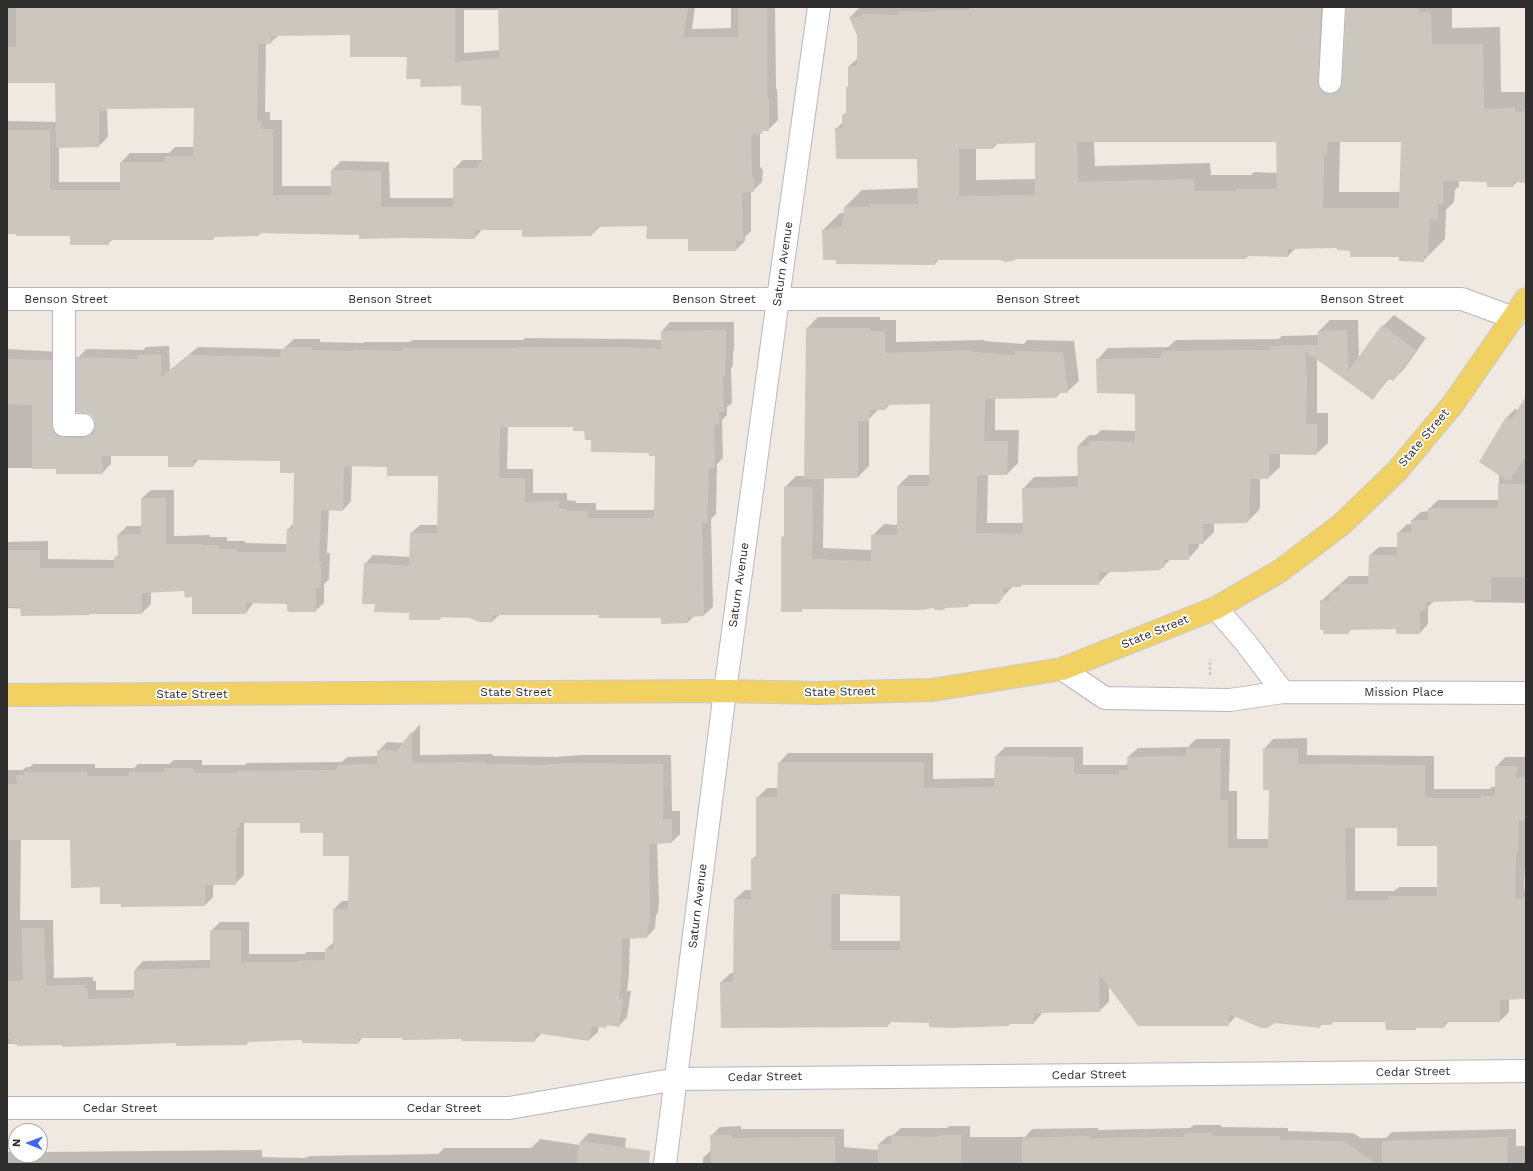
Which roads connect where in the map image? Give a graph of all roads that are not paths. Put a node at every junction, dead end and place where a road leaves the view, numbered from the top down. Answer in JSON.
{"nodes":[{"id":1,"x":819,"y":7,"type":"edge"},
{"id":2,"x":1334,"y":7,"type":"edge"},
{"id":3,"x":1330,"y":82,"type":"dead end"},
{"id":4,"x":7,"y":299,"type":"edge"},
{"id":5,"x":64,"y":299,"type":"junction"},
{"id":6,"x":778,"y":299,"type":"junction"},
{"id":7,"x":1526,"y":299,"type":"edge"},
{"id":8,"x":1514,"y":318,"type":"junction"},
{"id":9,"x":83,"y":425,"type":"dead end"},
{"id":10,"x":1216,"y":608,"type":"junction"},
{"id":11,"x":1062,"y":669,"type":"junction"},
{"id":12,"x":725,"y":691,"type":"junction"},
{"id":13,"x":1283,"y":692,"type":"junction"},
{"id":14,"x":1526,"y":692,"type":"edge"},
{"id":15,"x":7,"y":695,"type":"edge"},
{"id":16,"x":1526,"y":1071,"type":"edge"},
{"id":17,"x":677,"y":1078,"type":"junction"},
{"id":18,"x":7,"y":1108,"type":"edge"},
{"id":19,"x":666,"y":1164,"type":"edge"}],
"edges":[{"from":1,"to":6,"type":"street","name":"Saturn Avenue"},
{"from":2,"to":3,"type":"street"},
{"from":4,"to":5,"type":"street","name":"Benson Street"},
{"from":5,"to":6,"type":"street","name":"Benson Street"},
{"from":5,"to":9,"type":"street"},
{"from":6,"to":8,"type":"street","name":"Benson Street"},
{"from":6,"to":12,"type":"street","name":"Saturn Avenue"},
{"from":7,"to":8,"type":"main road","name":"State Street"},
{"from":8,"to":10,"type":"main road","name":"State Street"},
{"from":10,"to":11,"type":"main road","name":"State Street"},
{"from":10,"to":13,"type":"street"},
{"from":11,"to":12,"type":"main road","name":"State Street"},
{"from":11,"to":13,"type":"street","name":"Mission Place"},
{"from":12,"to":15,"type":"main road","name":"State Street"},
{"from":12,"to":17,"type":"street","name":"Saturn Avenue"},
{"from":13,"to":14,"type":"street","name":"Mission Place"},
{"from":16,"to":17,"type":"street","name":"Cedar Street"},
{"from":17,"to":18,"type":"street","name":"Cedar Street"},
{"from":17,"to":19,"type":"street","name":"Saturn Avenue"}]}
